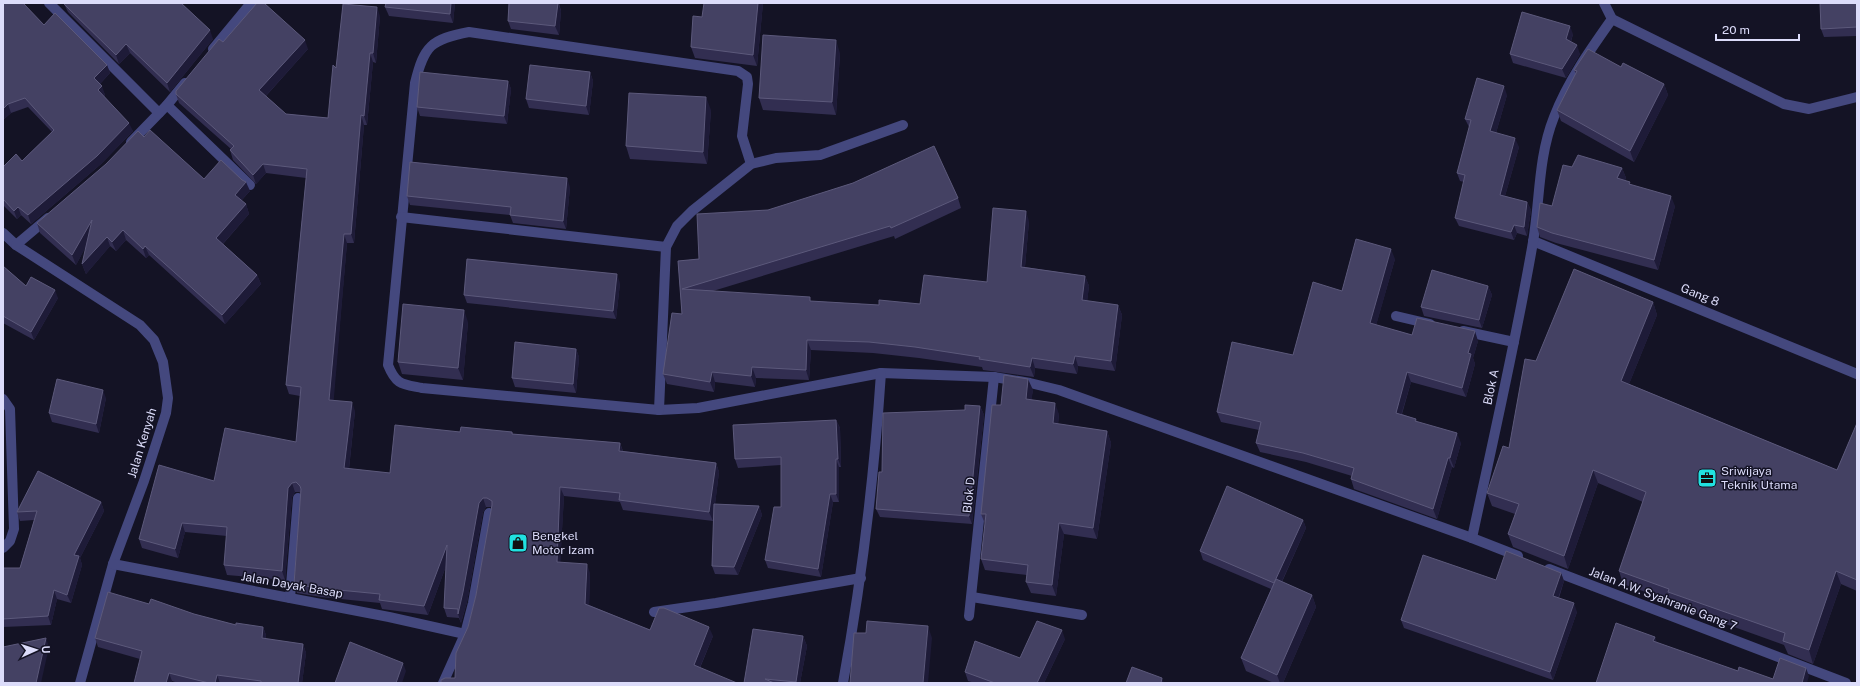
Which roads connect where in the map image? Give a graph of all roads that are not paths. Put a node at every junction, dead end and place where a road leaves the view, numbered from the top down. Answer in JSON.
{"nodes":[{"id":1,"x":49,"y":3,"type":"edge"},
{"id":2,"x":251,"y":3,"type":"edge"},
{"id":3,"x":1604,"y":3,"type":"edge"},
{"id":4,"x":1612,"y":19,"type":"junction"},
{"id":5,"x":207,"y":56,"type":"edge"},
{"id":6,"x":192,"y":74,"type":"edge"},
{"id":7,"x":1857,"y":97,"type":"edge"},
{"id":8,"x":167,"y":105,"type":"junction"},
{"id":9,"x":159,"y":113,"type":"junction"},
{"id":10,"x":903,"y":125,"type":"dead end"},
{"id":11,"x":121,"y":152,"type":"edge"},
{"id":12,"x":751,"y":164,"type":"junction"},
{"id":13,"x":250,"y":185,"type":"edge"},
{"id":14,"x":58,"y":209,"type":"edge"},
{"id":15,"x":401,"y":217,"type":"junction"},
{"id":16,"x":3,"y":233,"type":"edge"},
{"id":17,"x":1533,"y":241,"type":"junction"},
{"id":18,"x":16,"y":245,"type":"junction"},
{"id":19,"x":666,"y":246,"type":"junction"},
{"id":20,"x":1396,"y":316,"type":"dead end"},
{"id":21,"x":1441,"y":326,"type":"edge"},
{"id":22,"x":1455,"y":329,"type":"edge"},
{"id":23,"x":1514,"y":342,"type":"junction"},
{"id":24,"x":881,"y":373,"type":"junction"},
{"id":25,"x":1857,"y":374,"type":"edge"},
{"id":26,"x":994,"y":377,"type":"junction"},
{"id":27,"x":3,"y":400,"type":"edge"},
{"id":28,"x":659,"y":410,"type":"junction"},
{"id":29,"x":298,"y":498,"type":"edge"},
{"id":30,"x":489,"y":512,"type":"edge"},
{"id":31,"x":1472,"y":538,"type":"junction"},
{"id":32,"x":3,"y":548,"type":"edge"},
{"id":33,"x":113,"y":564,"type":"junction"},
{"id":34,"x":861,"y":578,"type":"junction"},
{"id":35,"x":972,"y":597,"type":"junction"},
{"id":36,"x":290,"y":598,"type":"junction"},
{"id":37,"x":654,"y":612,"type":"dead end"},
{"id":38,"x":1082,"y":615,"type":"dead end"},
{"id":39,"x":970,"y":616,"type":"dead end"},
{"id":40,"x":465,"y":634,"type":"junction"},
{"id":41,"x":80,"y":683,"type":"edge"},
{"id":42,"x":443,"y":683,"type":"edge"},
{"id":43,"x":843,"y":683,"type":"edge"},
{"id":44,"x":1846,"y":683,"type":"edge"}],
"edges":[{"from":1,"to":9,"type":"street"},
{"from":2,"to":5,"type":"street"},
{"from":3,"to":4,"type":"street"},
{"from":4,"to":7,"type":"street"},
{"from":4,"to":17,"type":"street","name":"Blok A"},
{"from":6,"to":8,"type":"street"},
{"from":8,"to":9,"type":"street"},
{"from":8,"to":13,"type":"street"},
{"from":9,"to":11,"type":"street"},
{"from":10,"to":12,"type":"street"},
{"from":12,"to":15,"type":"street","name":"Jalan A.W. Syahranie Gang 7"},
{"from":12,"to":19,"type":"street"},
{"from":14,"to":18,"type":"street"},
{"from":15,"to":19,"type":"street"},
{"from":15,"to":28,"type":"street","name":"Jalan A.W. Syahranie Gang 7"},
{"from":16,"to":18,"type":"street","name":"Jalan Kenyah"},
{"from":17,"to":23,"type":"street","name":"Blok A"},
{"from":17,"to":25,"type":"street","name":"Gang 8"},
{"from":18,"to":33,"type":"street","name":"Jalan Kenyah"},
{"from":19,"to":28,"type":"street"},
{"from":20,"to":21,"type":"street"},
{"from":22,"to":23,"type":"street"},
{"from":23,"to":31,"type":"street","name":"Blok A"},
{"from":24,"to":26,"type":"street","name":"Jalan A.W. Syahranie Gang 7"},
{"from":24,"to":28,"type":"street","name":"Jalan A.W. Syahranie Gang 7"},
{"from":24,"to":34,"type":"street"},
{"from":26,"to":31,"type":"street","name":"Jalan A.W. Syahranie Gang 7"},
{"from":26,"to":35,"type":"street","name":"Blok D"},
{"from":27,"to":32,"type":"street"},
{"from":29,"to":36,"type":"street"},
{"from":30,"to":40,"type":"street"},
{"from":31,"to":44,"type":"street","name":"Jalan A.W. Syahranie Gang 7"},
{"from":33,"to":36,"type":"street","name":"Jalan Dayak Basap"},
{"from":33,"to":41,"type":"street","name":"Jalan Kenyah"},
{"from":34,"to":37,"type":"street"},
{"from":34,"to":43,"type":"street"},
{"from":35,"to":38,"type":"street"},
{"from":35,"to":39,"type":"street","name":"Blok D"},
{"from":36,"to":40,"type":"street","name":"Jalan Dayak Basap"},
{"from":40,"to":42,"type":"street"}]}
